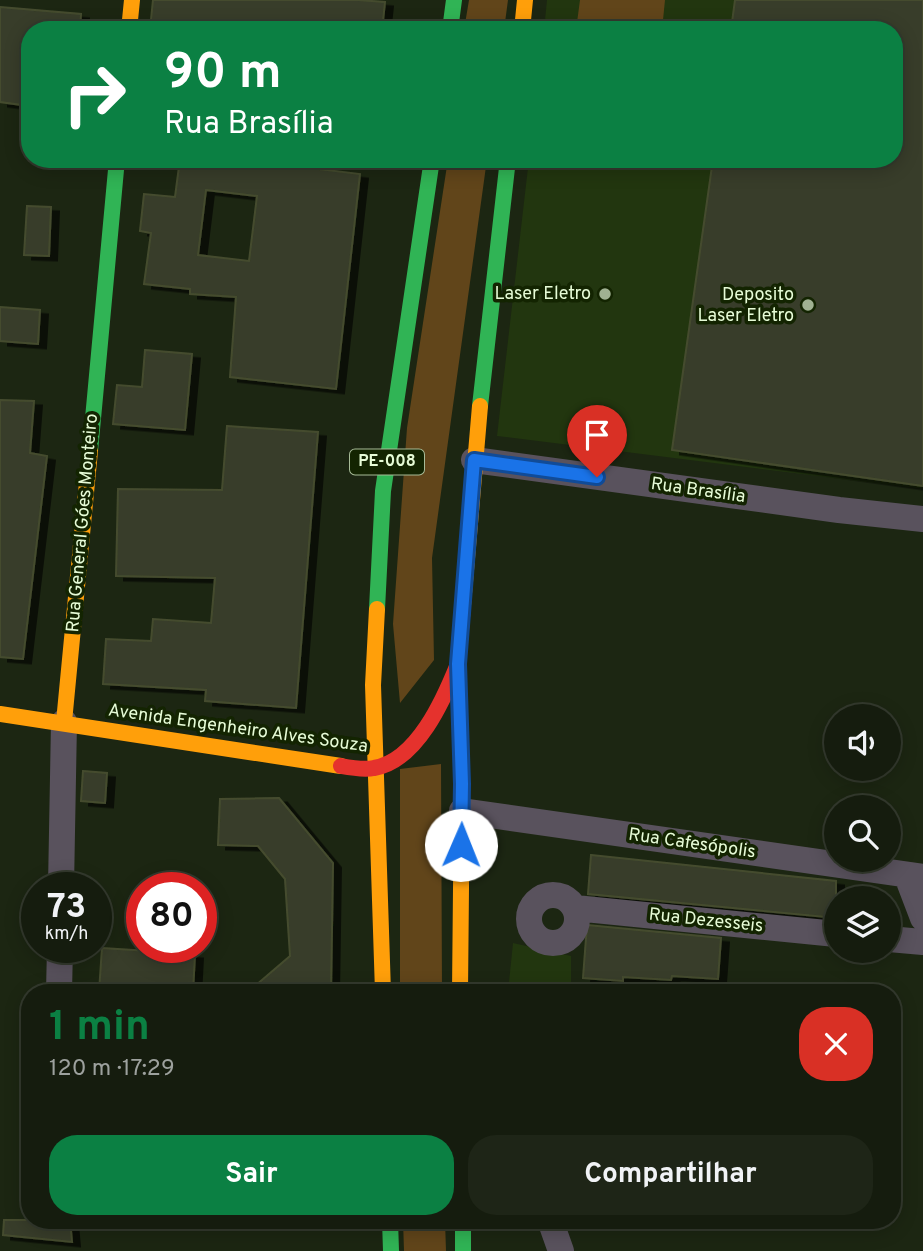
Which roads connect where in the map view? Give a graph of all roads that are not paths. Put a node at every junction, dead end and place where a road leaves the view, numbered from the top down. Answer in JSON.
{"nodes":[{"id":1,"x":132,"y":0,"type":"edge"},
{"id":2,"x":454,"y":0,"type":"edge"},
{"id":3,"x":525,"y":0,"type":"edge"},
{"id":4,"x":130,"y":21,"type":"edge"},
{"id":5,"x":451,"y":21,"type":"edge"},
{"id":6,"x":523,"y":21,"type":"edge"},
{"id":7,"x":116,"y":168,"type":"edge"},
{"id":8,"x":431,"y":168,"type":"edge"},
{"id":9,"x":507,"y":168,"type":"edge"},
{"id":10,"x":474,"y":460,"type":"junction"},
{"id":11,"x":923,"y":519,"type":"edge"},
{"id":12,"x":458,"y":664,"type":"junction"},
{"id":13,"x":0,"y":714,"type":"edge"},
{"id":14,"x":64,"y":722,"type":"junction"},
{"id":15,"x":376,"y":768,"type":"junction"},
{"id":16,"x":462,"y":811,"type":"junction"},
{"id":17,"x":61,"y":872,"type":"edge"},
{"id":18,"x":915,"y":876,"type":"edge"},
{"id":19,"x":575,"y":908,"type":"dead end"},
{"id":20,"x":923,"y":918,"type":"edge"},
{"id":21,"x":824,"y":933,"type":"edge"},
{"id":22,"x":901,"y":940,"type":"edge"},
{"id":23,"x":923,"y":942,"type":"edge"},
{"id":24,"x":60,"y":963,"type":"edge"},
{"id":25,"x":59,"y":984,"type":"edge"},
{"id":26,"x":383,"y":984,"type":"edge"},
{"id":27,"x":462,"y":984,"type":"edge"},
{"id":28,"x":390,"y":1229,"type":"edge"},
{"id":29,"x":463,"y":1229,"type":"edge"},
{"id":30,"x":553,"y":1229,"type":"edge"},
{"id":31,"x":391,"y":1251,"type":"edge"},
{"id":32,"x":463,"y":1251,"type":"edge"},
{"id":33,"x":561,"y":1251,"type":"edge"}],
"edges":[{"from":1,"to":4,"type":"main road"},
{"from":2,"to":5,"type":"main road"},
{"from":3,"to":6,"type":"main road"},
{"from":7,"to":14,"type":"main road","name":"Rua General Góes Monteiro"},
{"from":8,"to":15,"type":"main road","number":"PE-008"},
{"from":9,"to":10,"type":"main road"},
{"from":10,"to":11,"type":"street","name":"Rua Brasília"},
{"from":10,"to":12,"type":"main road"},
{"from":12,"to":15,"type":"main road","name":"Avenida Engenheiro Alves Souza"},
{"from":12,"to":16,"type":"main road"},
{"from":13,"to":14,"type":"main road","name":"Avenida Engenheiro Alves Souza"},
{"from":14,"to":15,"type":"main road","name":"Avenida Engenheiro Alves Souza"},
{"from":14,"to":17,"type":"street","name":"Rua General Góes Monteiro"},
{"from":15,"to":26,"type":"main road","number":"PE-008"},
{"from":16,"to":18,"type":"street","name":"Rua Cafesópolis"},
{"from":16,"to":27,"type":"main road"},
{"from":18,"to":20,"type":"street"},
{"from":19,"to":21,"type":"street","name":"Rua Dezesseis"},
{"from":22,"to":23,"type":"street"},
{"from":24,"to":25,"type":"street"},
{"from":28,"to":31,"type":"main road"},
{"from":29,"to":32,"type":"main road"},
{"from":30,"to":33,"type":"street"}]}
